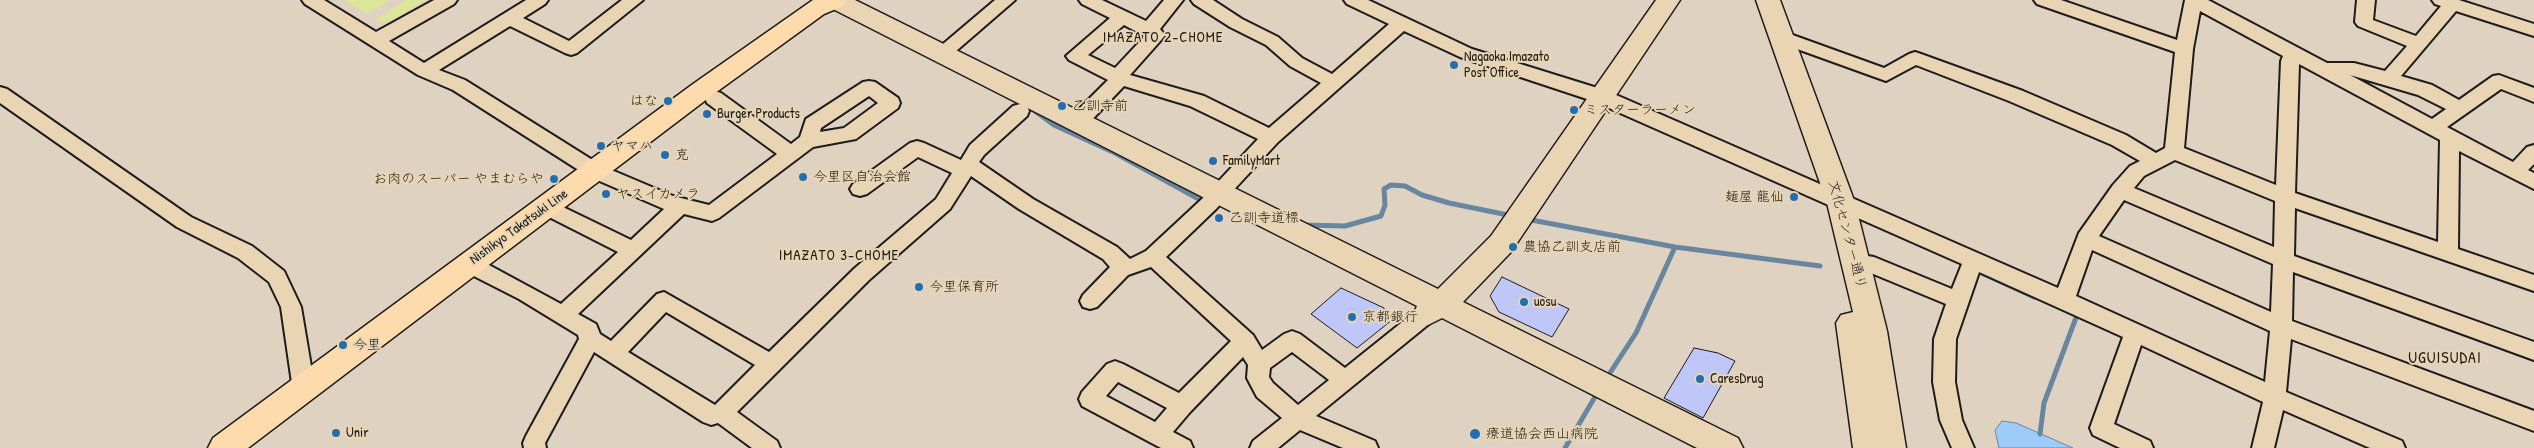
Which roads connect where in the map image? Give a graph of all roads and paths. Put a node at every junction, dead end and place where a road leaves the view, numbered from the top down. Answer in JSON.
{"nodes":[{"id":1,"x":311,"y":0,"type":"edge"},
{"id":2,"x":448,"y":0,"type":"edge"},
{"id":3,"x":540,"y":0,"type":"edge"},
{"id":4,"x":634,"y":0,"type":"edge"},
{"id":5,"x":1006,"y":0,"type":"edge"},
{"id":6,"x":1088,"y":0,"type":"edge"},
{"id":7,"x":1174,"y":0,"type":"edge"},
{"id":8,"x":1200,"y":0,"type":"edge"},
{"id":9,"x":1353,"y":0,"type":"edge"},
{"id":10,"x":1668,"y":0,"type":"edge"},
{"id":11,"x":1752,"y":0,"type":"edge"},
{"id":12,"x":1768,"y":0,"type":"edge"},
{"id":13,"x":2043,"y":0,"type":"edge"},
{"id":14,"x":2234,"y":0,"type":"edge"},
{"id":15,"x":2366,"y":0,"type":"edge"},
{"id":16,"x":2196,"y":1,"type":"edge"},
{"id":17,"x":2446,"y":2,"type":"edge"},
{"id":18,"x":830,"y":3,"type":"edge"},
{"id":19,"x":2226,"y":17,"type":"junction"},
{"id":20,"x":1122,"y":18,"type":"junction"},
{"id":21,"x":511,"y":19,"type":"junction"},
{"id":22,"x":1402,"y":23,"type":"junction"},
{"id":23,"x":1149,"y":30,"type":"junction"},
{"id":24,"x":2533,"y":31,"type":"edge"},
{"id":25,"x":1781,"y":37,"type":"junction"},
{"id":26,"x":376,"y":40,"type":"junction"},
{"id":27,"x":2418,"y":43,"type":"junction"},
{"id":28,"x":2184,"y":49,"type":"junction"},
{"id":29,"x":2294,"y":52,"type":"junction"},
{"id":30,"x":942,"y":54,"type":"junction"},
{"id":31,"x":2326,"y":69,"type":"junction"},
{"id":32,"x":424,"y":70,"type":"junction"},
{"id":33,"x":1119,"y":78,"type":"junction"},
{"id":34,"x":2389,"y":79,"type":"junction"},
{"id":35,"x":1333,"y":82,"type":"junction"},
{"id":36,"x":0,"y":94,"type":"edge"},
{"id":37,"x":2534,"y":95,"type":"edge"},
{"id":38,"x":1600,"y":96,"type":"junction"},
{"id":39,"x":714,"y":98,"type":"junction"},
{"id":40,"x":2460,"y":109,"type":"junction"},
{"id":41,"x":1020,"y":111,"type":"junction"},
{"id":42,"x":1078,"y":122,"type":"junction"},
{"id":43,"x":2441,"y":132,"type":"junction"},
{"id":44,"x":1271,"y":136,"type":"junction"},
{"id":45,"x":808,"y":141,"type":"dead end"},
{"id":46,"x":2174,"y":152,"type":"junction"},
{"id":47,"x":2534,"y":152,"type":"edge"},
{"id":48,"x":792,"y":154,"type":"junction"},
{"id":49,"x":2155,"y":161,"type":"junction"},
{"id":50,"x":966,"y":167,"type":"junction"},
{"id":51,"x":2516,"y":172,"type":"junction"},
{"id":52,"x":602,"y":174,"type":"junction"},
{"id":53,"x":2534,"y":182,"type":"edge"},
{"id":54,"x":860,"y":188,"type":"dead end"},
{"id":55,"x":2120,"y":190,"type":"junction"},
{"id":56,"x":2286,"y":197,"type":"junction"},
{"id":57,"x":1214,"y":198,"type":"junction"},
{"id":58,"x":1831,"y":199,"type":"junction"},
{"id":59,"x":680,"y":206,"type":"junction"},
{"id":60,"x":558,"y":214,"type":"junction"},
{"id":61,"x":2086,"y":239,"type":"junction"},
{"id":62,"x":633,"y":250,"type":"junction"},
{"id":63,"x":2448,"y":254,"type":"junction"},
{"id":64,"x":1153,"y":257,"type":"junction"},
{"id":65,"x":2283,"y":260,"type":"junction"},
{"id":66,"x":1855,"y":262,"type":"junction"},
{"id":67,"x":1971,"y":266,"type":"junction"},
{"id":68,"x":475,"y":267,"type":"junction"},
{"id":69,"x":1123,"y":267,"type":"junction"},
{"id":70,"x":2534,"y":283,"type":"edge"},
{"id":71,"x":1958,"y":300,"type":"junction"},
{"id":72,"x":2064,"y":300,"type":"junction"},
{"id":73,"x":1090,"y":301,"type":"dead end"},
{"id":74,"x":1435,"y":308,"type":"junction"},
{"id":75,"x":563,"y":315,"type":"junction"},
{"id":76,"x":2281,"y":326,"type":"junction"},
{"id":77,"x":2134,"y":337,"type":"junction"},
{"id":78,"x":590,"y":340,"type":"junction"},
{"id":79,"x":1245,"y":341,"type":"junction"},
{"id":80,"x":2534,"y":351,"type":"edge"},
{"id":81,"x":613,"y":354,"type":"junction"},
{"id":82,"x":771,"y":364,"type":"junction"},
{"id":83,"x":1259,"y":364,"type":"junction"},
{"id":84,"x":1345,"y":380,"type":"junction"},
{"id":85,"x":304,"y":390,"type":"junction"},
{"id":86,"x":2274,"y":402,"type":"junction"},
{"id":87,"x":1182,"y":405,"type":"junction"},
{"id":88,"x":721,"y":413,"type":"junction"},
{"id":89,"x":1297,"y":418,"type":"junction"},
{"id":90,"x":2534,"y":422,"type":"edge"},
{"id":91,"x":1158,"y":435,"type":"junction"},
{"id":92,"x":2360,"y":442,"type":"edge"},
{"id":93,"x":753,"y":444,"type":"edge"},
{"id":94,"x":235,"y":447,"type":"edge"},
{"id":95,"x":535,"y":448,"type":"edge"},
{"id":96,"x":1182,"y":448,"type":"edge"},
{"id":97,"x":1261,"y":448,"type":"edge"},
{"id":98,"x":1367,"y":448,"type":"edge"},
{"id":99,"x":1690,"y":448,"type":"edge"},
{"id":100,"x":1726,"y":448,"type":"edge"},
{"id":101,"x":1869,"y":448,"type":"edge"},
{"id":102,"x":1890,"y":448,"type":"edge"},
{"id":103,"x":1963,"y":448,"type":"edge"},
{"id":104,"x":2142,"y":448,"type":"edge"},
{"id":105,"x":2263,"y":448,"type":"edge"},
{"id":106,"x":2394,"y":448,"type":"edge"}],
"edges":[{"from":1,"to":26,"type":"street"},
{"from":2,"to":26,"type":"street"},
{"from":3,"to":21,"type":"street"},
{"from":4,"to":21,"type":"street"},
{"from":5,"to":30,"type":"street"},
{"from":6,"to":20,"type":"street"},
{"from":7,"to":23,"type":"street"},
{"from":8,"to":35,"type":"street"},
{"from":9,"to":22,"type":"street"},
{"from":10,"to":38,"type":"street"},
{"from":11,"to":58,"type":"street","name":"文化センター通り"},
{"from":12,"to":25,"type":"street","name":"文化センター通り"},
{"from":13,"to":28,"type":"street"},
{"from":14,"to":19,"type":"street"},
{"from":15,"to":27,"type":"street"},
{"from":16,"to":19,"type":"street"},
{"from":16,"to":28,"type":"street"},
{"from":17,"to":24,"type":"street"},
{"from":17,"to":27,"type":"street"},
{"from":18,"to":30,"type":"street"},
{"from":18,"to":39,"type":"main road","name":"Nishikyo Takatsuki Line"},
{"from":18,"to":41,"type":"street"},
{"from":18,"to":52,"type":"main road","name":"Nishikyo Takatsuki Line"},
{"from":19,"to":29,"type":"street"},
{"from":20,"to":23,"type":"street"},
{"from":20,"to":33,"type":"street"},
{"from":21,"to":32,"type":"street"},
{"from":22,"to":35,"type":"street"},
{"from":22,"to":38,"type":"street"},
{"from":23,"to":33,"type":"street"},
{"from":25,"to":49,"type":"street"},
{"from":25,"to":58,"type":"street","name":"文化センター通り"},
{"from":26,"to":32,"type":"street"},
{"from":27,"to":34,"type":"street"},
{"from":28,"to":46,"type":"street"},
{"from":29,"to":31,"type":"street"},
{"from":29,"to":56,"type":"street"},
{"from":30,"to":42,"type":"street"},
{"from":31,"to":34,"type":"street"},
{"from":31,"to":43,"type":"street"},
{"from":32,"to":52,"type":"street"},
{"from":33,"to":42,"type":"street"},
{"from":33,"to":44,"type":"street"},
{"from":34,"to":40,"type":"street"},
{"from":35,"to":44,"type":"street"},
{"from":36,"to":85,"type":"street"},
{"from":37,"to":40,"type":"street"},
{"from":38,"to":58,"type":"street"},
{"from":38,"to":74,"type":"street"},
{"from":39,"to":48,"type":"street"},
{"from":39,"to":52,"type":"main road","name":"Nishikyo Takatsuki Line"},
{"from":40,"to":43,"type":"street"},
{"from":41,"to":50,"type":"street"},
{"from":41,"to":57,"type":"street"},
{"from":42,"to":57,"type":"street"},
{"from":43,"to":51,"type":"street"},
{"from":43,"to":63,"type":"street"},
{"from":44,"to":57,"type":"street"},
{"from":45,"to":48,"type":"street"},
{"from":46,"to":49,"type":"street"},
{"from":46,"to":56,"type":"street"},
{"from":47,"to":51,"type":"street"},
{"from":48,"to":59,"type":"street"},
{"from":49,"to":55,"type":"street"},
{"from":50,"to":54,"type":"street"},
{"from":50,"to":69,"type":"street"},
{"from":50,"to":82,"type":"street"},
{"from":51,"to":53,"type":"street"},
{"from":52,"to":59,"type":"street"},
{"from":52,"to":60,"type":"main road","name":"Nishikyo Takatsuki Line"},
{"from":52,"to":68,"type":"main road","name":"Nishikyo Takatsuki Line"},
{"from":55,"to":61,"type":"street"},
{"from":55,"to":65,"type":"street"},
{"from":56,"to":63,"type":"street"},
{"from":56,"to":65,"type":"street"},
{"from":57,"to":64,"type":"street"},
{"from":57,"to":74,"type":"street"},
{"from":58,"to":66,"type":"street","name":"文化センター通り"},
{"from":58,"to":67,"type":"street"},
{"from":58,"to":101,"type":"street","name":"文化センター通り"},
{"from":59,"to":62,"type":"street"},
{"from":60,"to":62,"type":"street"},
{"from":60,"to":68,"type":"main road","name":"Nishikyo Takatsuki Line"},
{"from":61,"to":72,"type":"street"},
{"from":61,"to":76,"type":"street"},
{"from":62,"to":75,"type":"street"},
{"from":63,"to":70,"type":"street"},
{"from":64,"to":69,"type":"street"},
{"from":64,"to":79,"type":"street"},
{"from":65,"to":76,"type":"street"},
{"from":65,"to":80,"type":"street"},
{"from":66,"to":71,"type":"street"},
{"from":66,"to":102,"type":"street","name":"文化センター通り"},
{"from":67,"to":71,"type":"street"},
{"from":67,"to":72,"type":"street"},
{"from":68,"to":75,"type":"street"},
{"from":68,"to":85,"type":"main road","name":"Nishikyo Takatsuki Line"},
{"from":68,"to":94,"type":"main road","name":"Nishikyo Takatsuki Line"},
{"from":69,"to":73,"type":"street"},
{"from":71,"to":103,"type":"street"},
{"from":72,"to":77,"type":"street"},
{"from":74,"to":84,"type":"street"},
{"from":74,"to":99,"type":"street"},
{"from":74,"to":100,"type":"street"},
{"from":75,"to":78,"type":"street"},
{"from":76,"to":86,"type":"street"},
{"from":76,"to":90,"type":"street"},
{"from":77,"to":86,"type":"street"},
{"from":77,"to":104,"type":"street"},
{"from":78,"to":81,"type":"street"},
{"from":78,"to":95,"type":"street"},
{"from":79,"to":83,"type":"street"},
{"from":79,"to":87,"type":"street"},
{"from":81,"to":82,"type":"street"},
{"from":81,"to":88,"type":"street"},
{"from":82,"to":88,"type":"street"},
{"from":83,"to":84,"type":"street"},
{"from":83,"to":89,"type":"street"},
{"from":84,"to":89,"type":"street"},
{"from":85,"to":94,"type":"main road","name":"Nishikyo Takatsuki Line"},
{"from":86,"to":92,"type":"street"},
{"from":86,"to":105,"type":"street"},
{"from":87,"to":91,"type":"street"},
{"from":87,"to":91,"type":"street"},
{"from":88,"to":93,"type":"street"},
{"from":89,"to":97,"type":"street"},
{"from":89,"to":98,"type":"street"},
{"from":91,"to":96,"type":"street"},
{"from":92,"to":106,"type":"street"}]}
